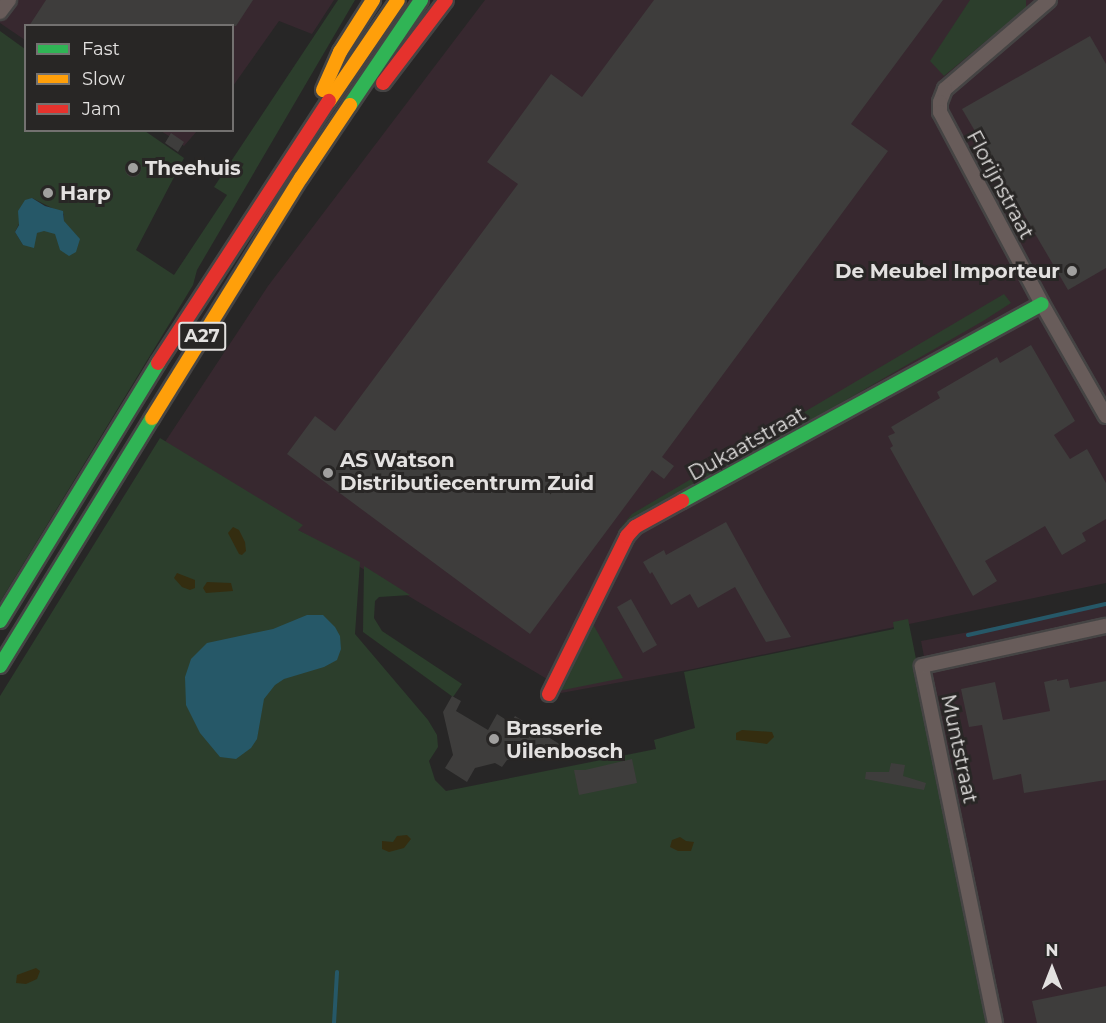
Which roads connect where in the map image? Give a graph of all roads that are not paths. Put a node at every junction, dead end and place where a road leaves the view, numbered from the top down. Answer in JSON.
{"nodes":[{"id":1,"x":9,"y":0,"type":"edge"},
{"id":2,"x":374,"y":0,"type":"edge"},
{"id":3,"x":398,"y":0,"type":"edge"},
{"id":4,"x":421,"y":0,"type":"edge"},
{"id":5,"x":446,"y":0,"type":"edge"},
{"id":6,"x":1049,"y":0,"type":"edge"},
{"id":7,"x":0,"y":12,"type":"edge"},
{"id":8,"x":294,"y":152,"type":"junction"},
{"id":9,"x":301,"y":178,"type":"junction"},
{"id":10,"x":1042,"y":304,"type":"junction"},
{"id":11,"x":1106,"y":416,"type":"edge"},
{"id":12,"x":0,"y":621,"type":"edge"},
{"id":13,"x":1106,"y":626,"type":"edge"},
{"id":14,"x":0,"y":666,"type":"edge"},
{"id":15,"x":549,"y":694,"type":"dead end"},
{"id":16,"x":995,"y":1023,"type":"edge"}],
"edges":[{"from":1,"to":7,"type":"street"},
{"from":2,"to":8,"type":"main road","number":"A27"},
{"from":3,"to":8,"type":"main road","number":"A27"},
{"from":4,"to":9,"type":"main road","number":"A27"},
{"from":5,"to":9,"type":"main road","number":"A27"},
{"from":6,"to":10,"type":"street","name":"Florijnstraat"},
{"from":8,"to":12,"type":"main road","number":"A27"},
{"from":9,"to":14,"type":"main road","number":"A27"},
{"from":10,"to":11,"type":"street","name":"Florijnstraat"},
{"from":10,"to":15,"type":"main road","name":"Dukaatstraat"},
{"from":13,"to":16,"type":"street","name":"Muntstraat"}]}
